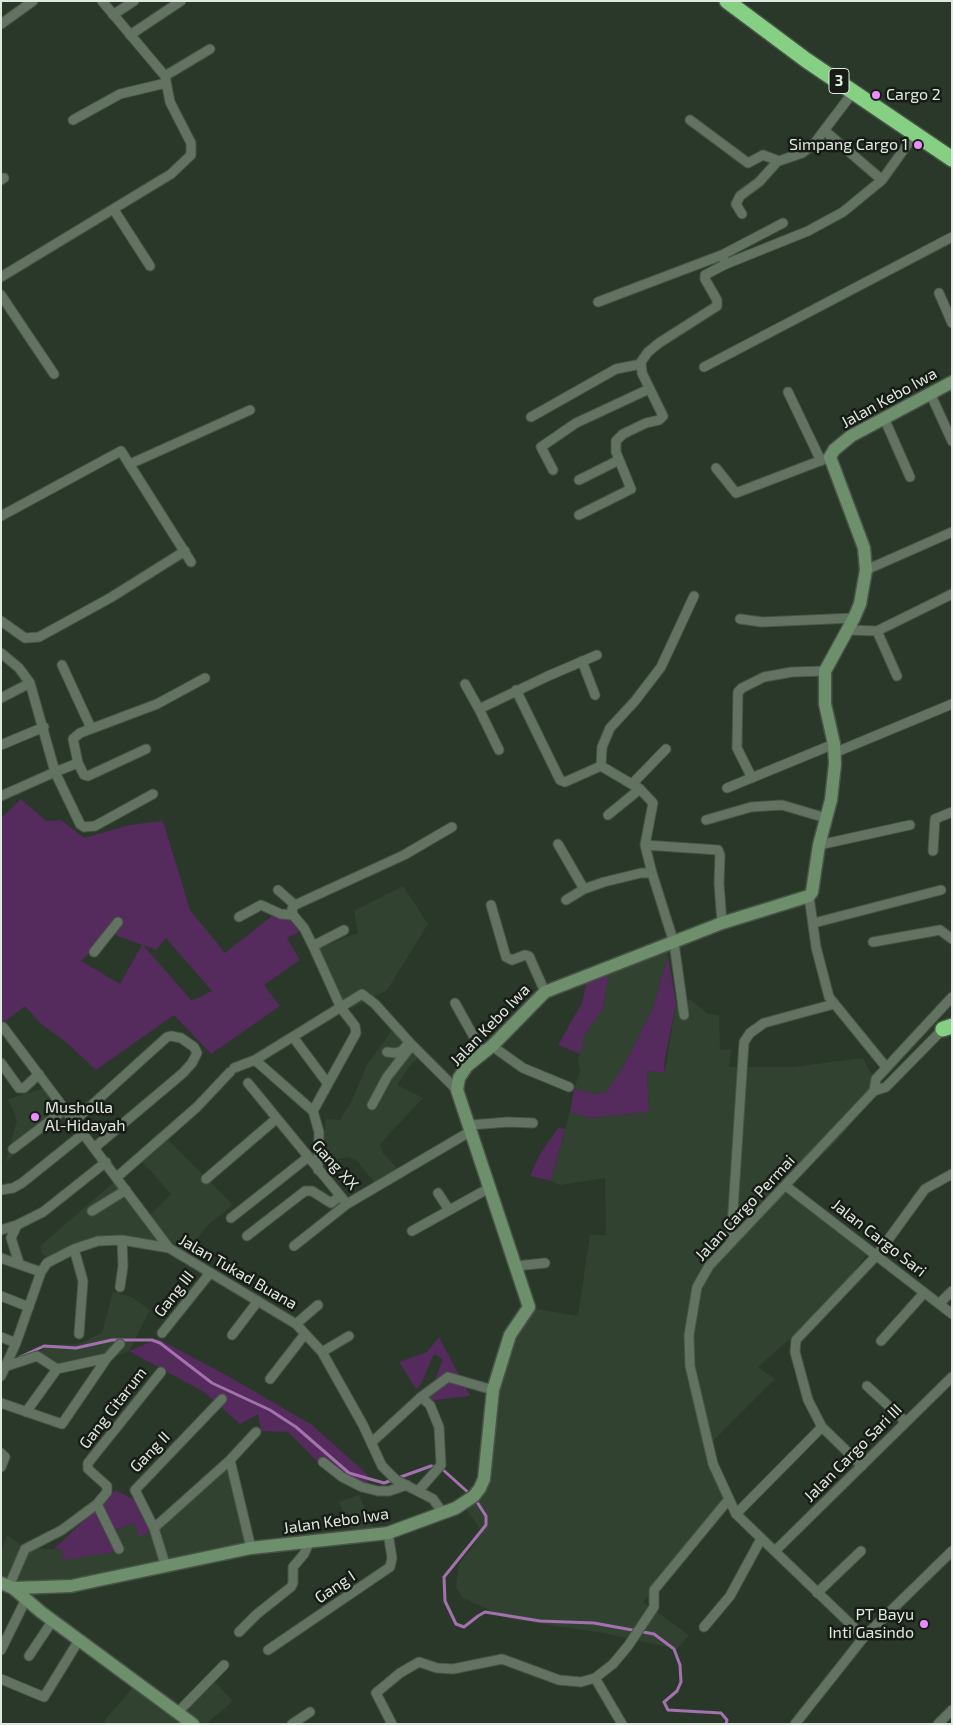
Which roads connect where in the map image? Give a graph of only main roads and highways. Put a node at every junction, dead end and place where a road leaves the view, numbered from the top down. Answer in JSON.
{"nodes":[{"id":1,"x":727,"y":1,"type":"edge"},
{"id":2,"x":952,"y":159,"type":"edge"}],
"edges":[{"from":1,"to":2,"type":"highway","number":"3"}]}
